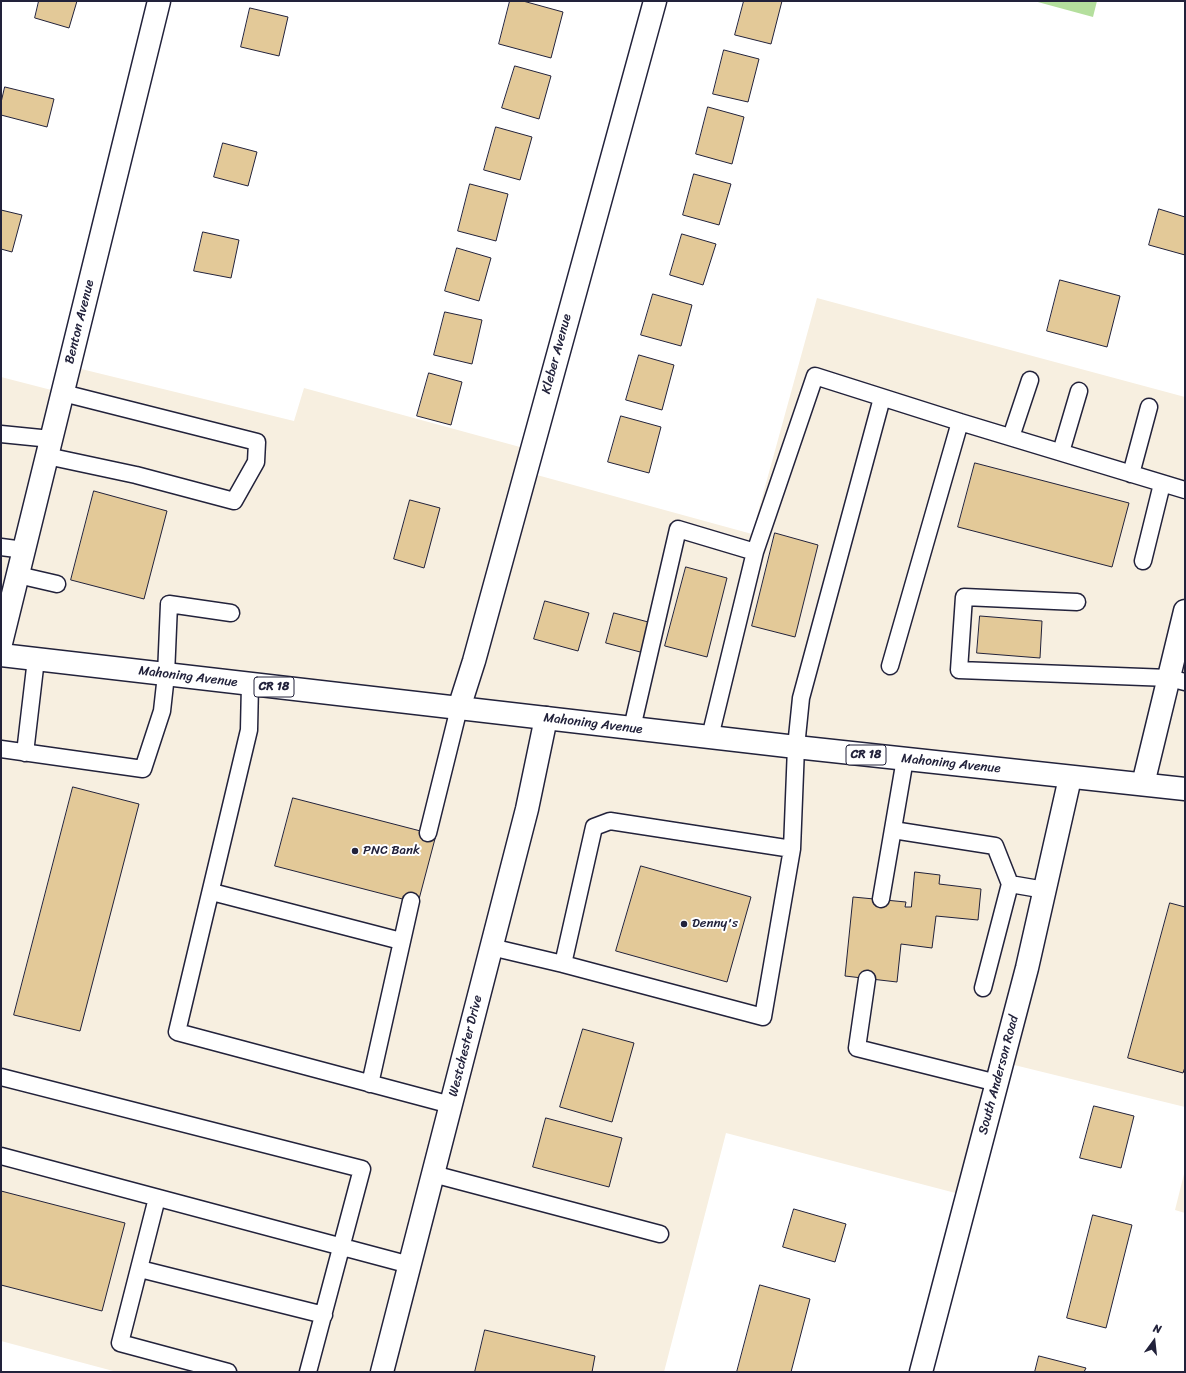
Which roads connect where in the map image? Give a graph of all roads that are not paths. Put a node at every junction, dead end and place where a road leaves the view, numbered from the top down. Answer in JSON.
{"nodes":[{"id":1,"x":159,"y":1,"type":"edge"},
{"id":2,"x":655,"y":1,"type":"edge"},
{"id":3,"x":1030,"y":380,"type":"dead end"},
{"id":4,"x":1079,"y":391,"type":"dead end"},
{"id":5,"x":63,"y":393,"type":"junction"},
{"id":6,"x":882,"y":398,"type":"junction"},
{"id":7,"x":1149,"y":406,"type":"dead end"},
{"id":8,"x":960,"y":422,"type":"junction"},
{"id":9,"x":1,"y":434,"type":"edge"},
{"id":10,"x":1011,"y":437,"type":"junction"},
{"id":11,"x":49,"y":447,"type":"junction"},
{"id":12,"x":1061,"y":452,"type":"junction"},
{"id":13,"x":1131,"y":474,"type":"junction"},
{"id":14,"x":1162,"y":484,"type":"junction"},
{"id":15,"x":1185,"y":490,"type":"edge"},
{"id":16,"x":1,"y":547,"type":"edge"},
{"id":17,"x":24,"y":550,"type":"junction"},
{"id":18,"x":755,"y":552,"type":"junction"},
{"id":19,"x":1143,"y":561,"type":"dead end"},
{"id":20,"x":18,"y":575,"type":"junction"},
{"id":21,"x":57,"y":584,"type":"dead end"},
{"id":22,"x":1077,"y":602,"type":"dead end"},
{"id":23,"x":1185,"y":611,"type":"edge"},
{"id":24,"x":231,"y":613,"type":"dead end"},
{"id":25,"x":1,"y":643,"type":"edge"},
{"id":26,"x":1,"y":655,"type":"edge"},
{"id":27,"x":36,"y":659,"type":"junction"},
{"id":28,"x":890,"y":666,"type":"dead end"},
{"id":29,"x":166,"y":674,"type":"junction"},
{"id":30,"x":1177,"y":680,"type":"edge"},
{"id":31,"x":250,"y":684,"type":"junction"},
{"id":32,"x":459,"y":708,"type":"junction"},
{"id":33,"x":546,"y":718,"type":"junction"},
{"id":34,"x":632,"y":728,"type":"junction"},
{"id":35,"x":710,"y":737,"type":"junction"},
{"id":36,"x":796,"y":747,"type":"junction"},
{"id":37,"x":1,"y":749,"type":"edge"},
{"id":38,"x":25,"y":753,"type":"junction"},
{"id":39,"x":905,"y":759,"type":"junction"},
{"id":40,"x":1070,"y":778,"type":"junction"},
{"id":41,"x":1144,"y":784,"type":"junction"},
{"id":42,"x":1185,"y":789,"type":"edge"},
{"id":43,"x":892,"y":830,"type":"junction"},
{"id":44,"x":428,"y":833,"type":"dead end"},
{"id":45,"x":792,"y":849,"type":"junction"},
{"id":46,"x":1010,"y":884,"type":"junction"},
{"id":47,"x":1045,"y":890,"type":"junction"},
{"id":48,"x":212,"y":892,"type":"junction"},
{"id":49,"x":881,"y":899,"type":"dead end"},
{"id":50,"x":411,"y":902,"type":"dead end"},
{"id":51,"x":401,"y":941,"type":"junction"},
{"id":52,"x":491,"y":948,"type":"junction"},
{"id":53,"x":562,"y":964,"type":"junction"},
{"id":54,"x":866,"y":979,"type":"dead end"},
{"id":55,"x":983,"y":988,"type":"dead end"},
{"id":56,"x":1,"y":1077,"type":"edge"},
{"id":57,"x":996,"y":1083,"type":"junction"},
{"id":58,"x":370,"y":1084,"type":"junction"},
{"id":59,"x":451,"y":1105,"type":"junction"},
{"id":60,"x":1,"y":1156,"type":"edge"},
{"id":61,"x":433,"y":1174,"type":"junction"},
{"id":62,"x":157,"y":1198,"type":"junction"},
{"id":63,"x":660,"y":1234,"type":"dead end"},
{"id":64,"x":342,"y":1247,"type":"junction"},
{"id":65,"x":410,"y":1265,"type":"junction"},
{"id":66,"x":140,"y":1269,"type":"junction"},
{"id":67,"x":324,"y":1315,"type":"junction"},
{"id":68,"x":228,"y":1372,"type":"edge"},
{"id":69,"x":308,"y":1372,"type":"edge"},
{"id":70,"x":382,"y":1372,"type":"edge"},
{"id":71,"x":921,"y":1372,"type":"edge"}],
"edges":[{"from":1,"to":5,"type":"street","name":"Benton Avenue"},
{"from":2,"to":32,"type":"street","name":"Kleber Avenue"},
{"from":3,"to":10,"type":"lane"},
{"from":4,"to":12,"type":"lane"},
{"from":5,"to":11,"type":"street","name":"Benton Avenue"},
{"from":5,"to":11,"type":"lane"},
{"from":6,"to":8,"type":"lane"},
{"from":6,"to":18,"type":"lane"},
{"from":6,"to":36,"type":"lane"},
{"from":7,"to":13,"type":"lane"},
{"from":8,"to":10,"type":"lane"},
{"from":8,"to":28,"type":"lane"},
{"from":9,"to":11,"type":"lane"},
{"from":10,"to":12,"type":"lane"},
{"from":11,"to":17,"type":"street","name":"Benton Avenue"},
{"from":12,"to":13,"type":"lane"},
{"from":13,"to":14,"type":"lane"},
{"from":14,"to":15,"type":"lane"},
{"from":14,"to":19,"type":"lane"},
{"from":16,"to":17,"type":"lane"},
{"from":17,"to":20,"type":"street","name":"Benton Avenue"},
{"from":18,"to":34,"type":"lane"},
{"from":18,"to":35,"type":"lane"},
{"from":20,"to":21,"type":"lane"},
{"from":20,"to":25,"type":"street","name":"Benton Avenue"},
{"from":22,"to":30,"type":"lane"},
{"from":23,"to":30,"type":"street"},
{"from":24,"to":29,"type":"lane"},
{"from":26,"to":27,"type":"street","name":"Mahoning Avenue","number":"CR 18"},
{"from":27,"to":29,"type":"street","name":"Mahoning Avenue","number":"CR 18"},
{"from":27,"to":38,"type":"lane"},
{"from":29,"to":31,"type":"street","name":"Mahoning Avenue","number":"CR 18"},
{"from":29,"to":38,"type":"lane"},
{"from":30,"to":41,"type":"street"},
{"from":31,"to":32,"type":"street","name":"Mahoning Avenue","number":"CR 18"},
{"from":31,"to":48,"type":"lane"},
{"from":32,"to":33,"type":"street","name":"Mahoning Avenue","number":"CR 18"},
{"from":32,"to":44,"type":"lane"},
{"from":33,"to":34,"type":"street","name":"Mahoning Avenue","number":"CR 18"},
{"from":33,"to":52,"type":"street","name":"Westchester Drive"},
{"from":34,"to":35,"type":"street","name":"Mahoning Avenue","number":"CR 18"},
{"from":35,"to":36,"type":"street","name":"Mahoning Avenue","number":"CR 18"},
{"from":36,"to":39,"type":"street","name":"Mahoning Avenue","number":"CR 18"},
{"from":36,"to":45,"type":"lane"},
{"from":37,"to":38,"type":"lane"},
{"from":39,"to":40,"type":"street","name":"Mahoning Avenue","number":"CR 18"},
{"from":39,"to":43,"type":"lane"},
{"from":40,"to":41,"type":"street","name":"Mahoning Avenue","number":"CR 18"},
{"from":40,"to":47,"type":"street","name":"South Anderson Road"},
{"from":41,"to":42,"type":"street","name":"Mahoning Avenue","number":"CR 18"},
{"from":43,"to":46,"type":"lane"},
{"from":43,"to":49,"type":"lane"},
{"from":45,"to":53,"type":"lane"},
{"from":45,"to":53,"type":"lane"},
{"from":46,"to":47,"type":"lane"},
{"from":46,"to":55,"type":"lane"},
{"from":47,"to":57,"type":"street","name":"South Anderson Road"},
{"from":48,"to":51,"type":"lane"},
{"from":48,"to":58,"type":"lane"},
{"from":50,"to":51,"type":"lane"},
{"from":51,"to":58,"type":"lane"},
{"from":52,"to":53,"type":"lane"},
{"from":52,"to":59,"type":"street","name":"Westchester Drive"},
{"from":54,"to":57,"type":"lane"},
{"from":56,"to":64,"type":"lane"},
{"from":57,"to":71,"type":"street","name":"South Anderson Road"},
{"from":58,"to":59,"type":"lane"},
{"from":59,"to":61,"type":"street","name":"Westchester Drive"},
{"from":60,"to":62,"type":"lane"},
{"from":61,"to":63,"type":"lane"},
{"from":61,"to":65,"type":"street","name":"Westchester Drive"},
{"from":62,"to":64,"type":"lane"},
{"from":62,"to":66,"type":"lane"},
{"from":64,"to":65,"type":"lane"},
{"from":64,"to":67,"type":"lane"},
{"from":65,"to":70,"type":"street","name":"Westchester Drive"},
{"from":66,"to":67,"type":"lane"},
{"from":66,"to":68,"type":"lane"},
{"from":67,"to":69,"type":"lane"}]}
